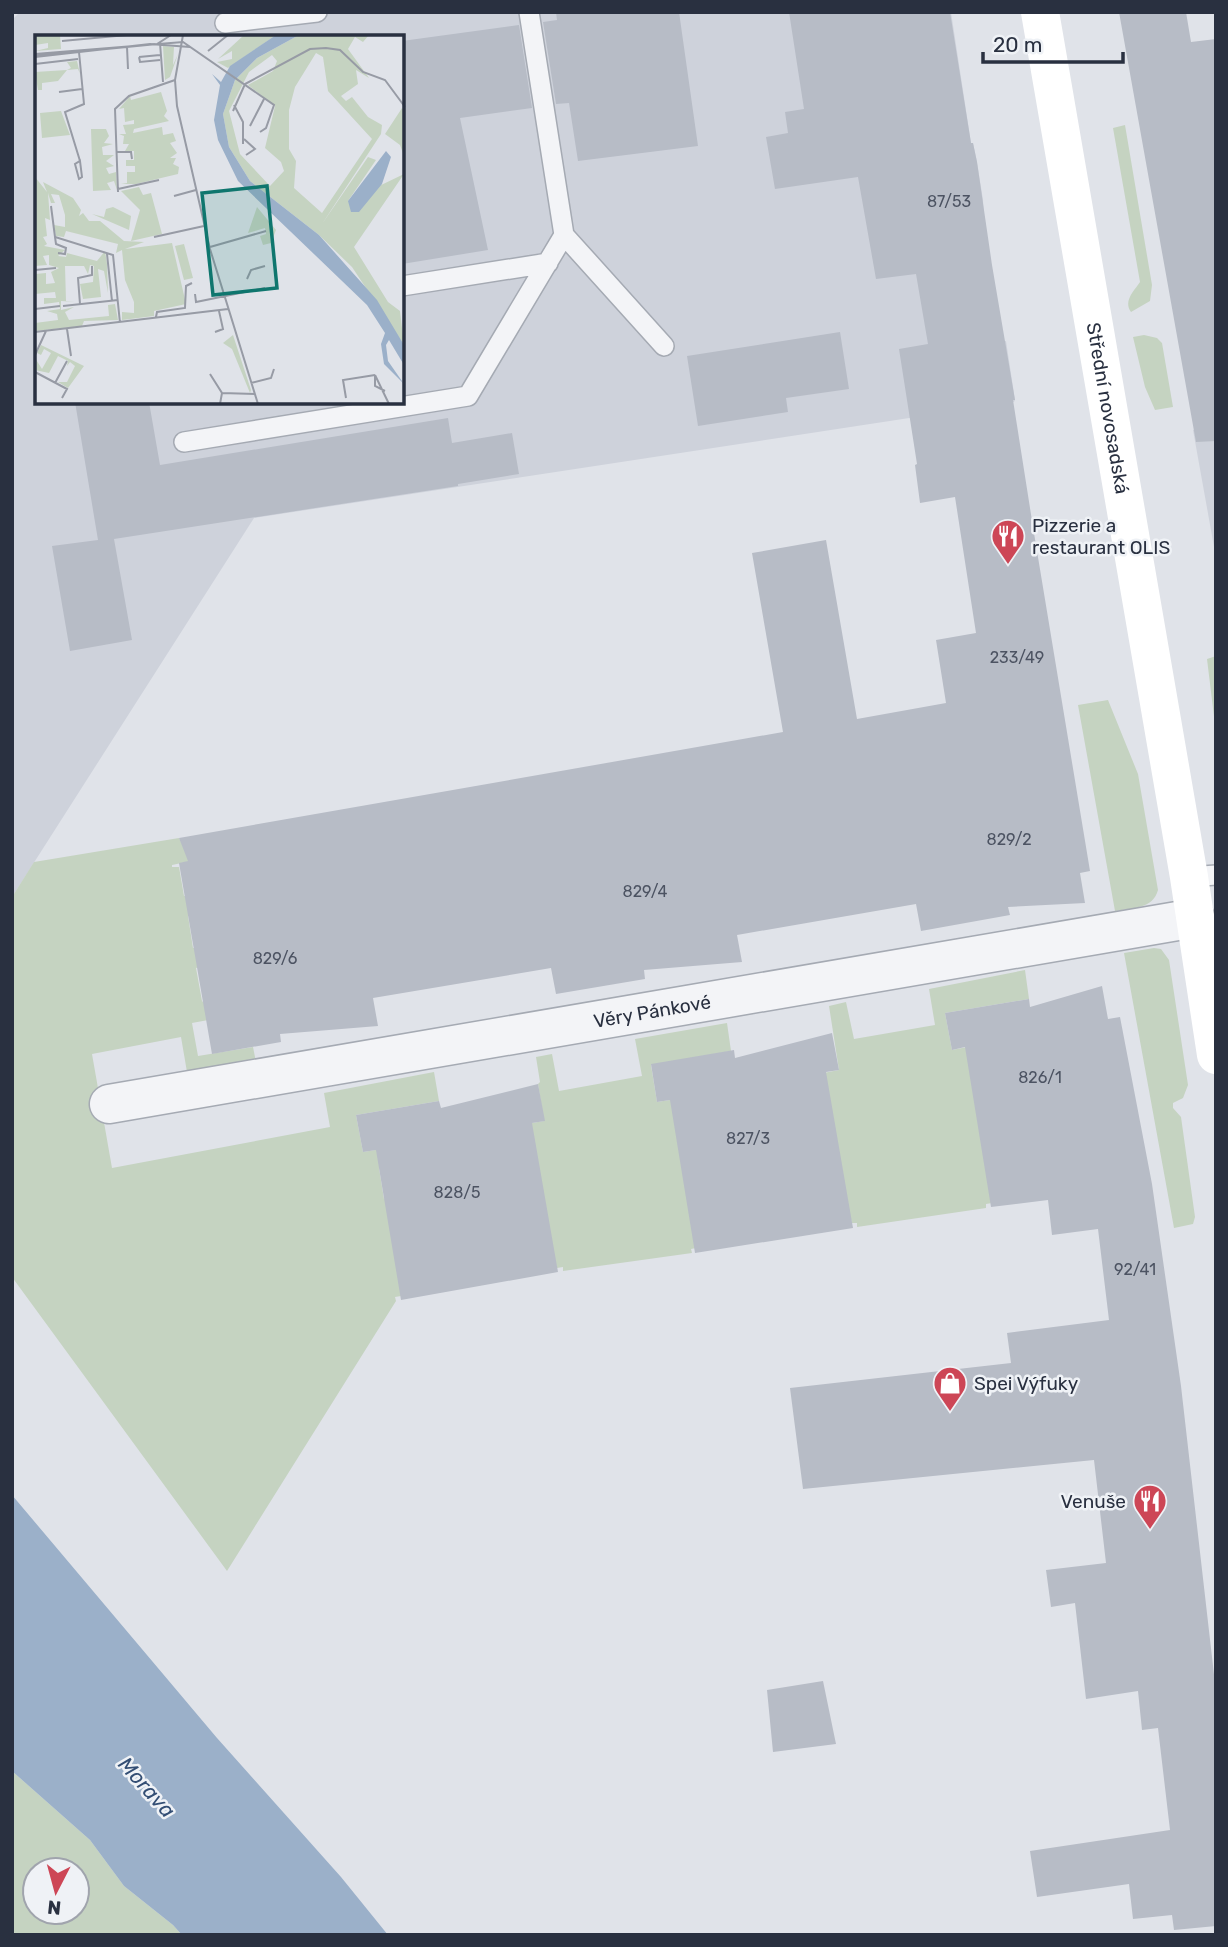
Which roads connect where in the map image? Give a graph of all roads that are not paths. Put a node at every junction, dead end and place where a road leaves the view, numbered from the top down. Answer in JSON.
{"nodes":[{"id":1,"x":317,"y":12,"type":"edge"},
{"id":2,"x":529,"y":12,"type":"edge"},
{"id":3,"x":1040,"y":12,"type":"edge"},
{"id":4,"x":225,"y":23,"type":"dead end"},
{"id":5,"x":564,"y":235,"type":"junction"},
{"id":6,"x":548,"y":263,"type":"junction"},
{"id":7,"x":404,"y":286,"type":"edge"},
{"id":8,"x":664,"y":346,"type":"dead end"},
{"id":9,"x":184,"y":442,"type":"dead end"},
{"id":10,"x":1202,"y":876,"type":"edge"},
{"id":11,"x":1195,"y":918,"type":"junction"},
{"id":12,"x":1216,"y":1055,"type":"edge"},
{"id":13,"x":109,"y":1104,"type":"dead end"}],
"edges":[{"from":1,"to":4,"type":"lane"},
{"from":2,"to":5,"type":"lane"},
{"from":3,"to":10,"type":"main road","name":"Střední novosadská"},
{"from":5,"to":6,"type":"lane"},
{"from":5,"to":8,"type":"lane"},
{"from":6,"to":7,"type":"lane"},
{"from":6,"to":9,"type":"lane"},
{"from":10,"to":11,"type":"main road","name":"Střední novosadská"},
{"from":11,"to":12,"type":"main road","name":"Střední novosadská"},
{"from":11,"to":13,"type":"street","name":"Věry Pánkové"}]}
